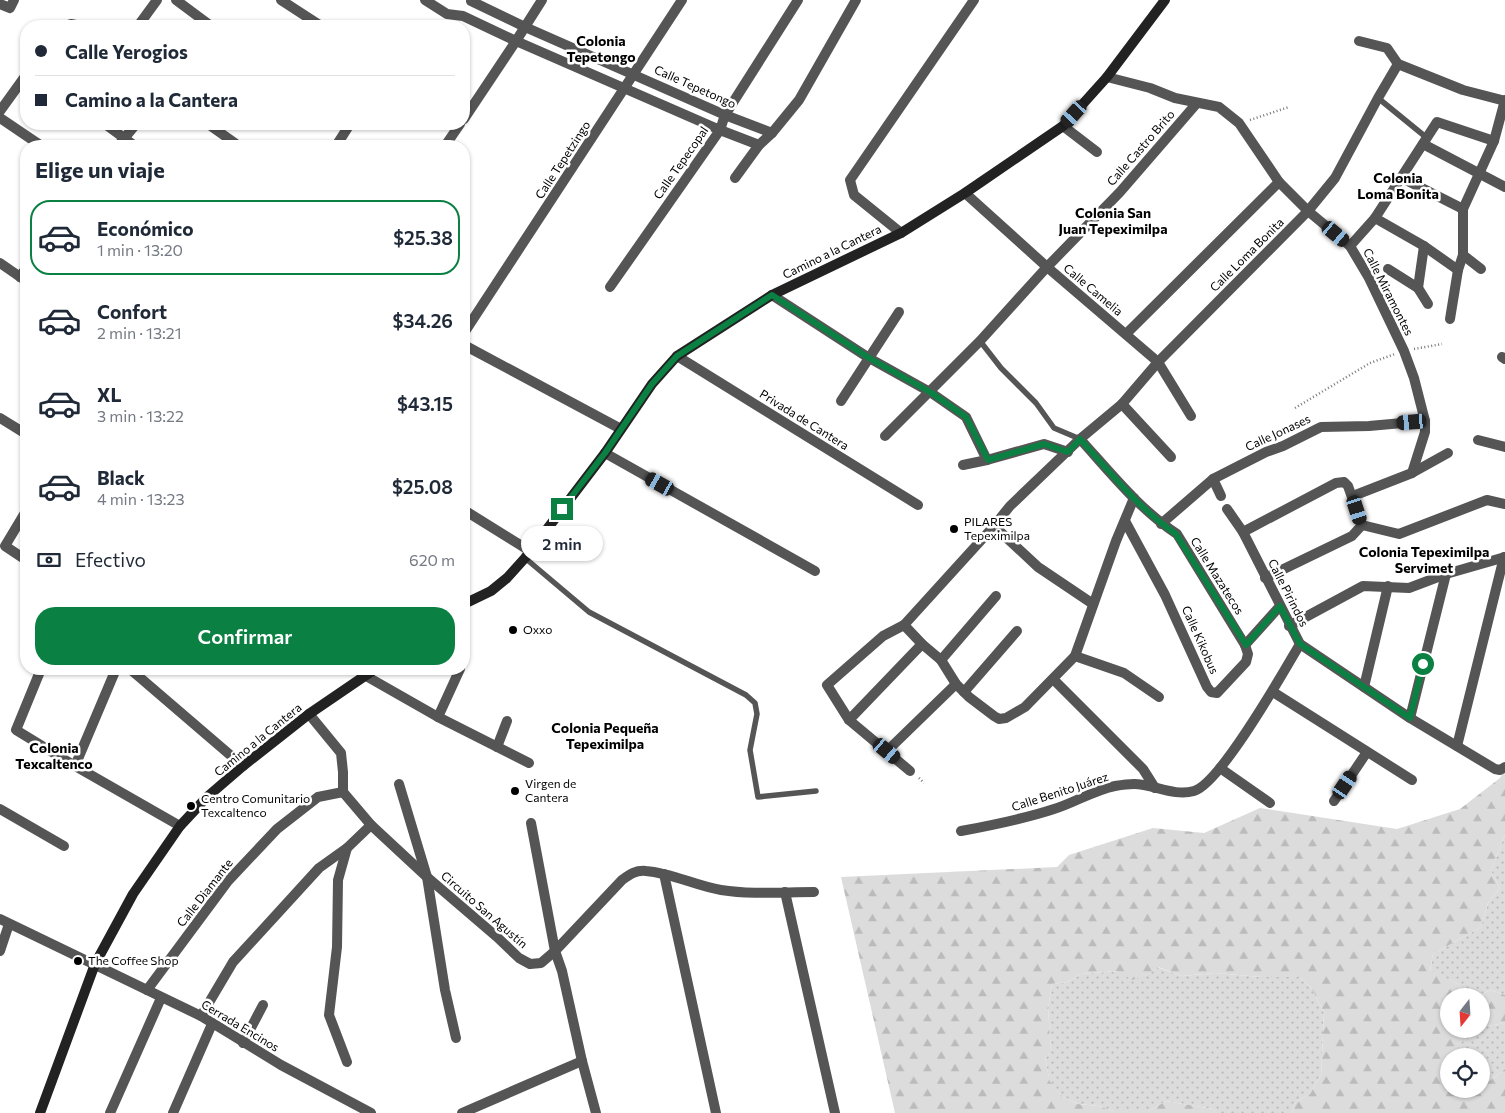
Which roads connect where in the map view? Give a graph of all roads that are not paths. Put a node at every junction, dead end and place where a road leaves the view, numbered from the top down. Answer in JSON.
{"nodes":[{"id":1,"x":157,"y":0,"type":"edge"},
{"id":2,"x":176,"y":0,"type":"edge"},
{"id":3,"x":281,"y":0,"type":"edge"},
{"id":4,"x":425,"y":0,"type":"edge"},
{"id":5,"x":472,"y":0,"type":"edge"},
{"id":6,"x":542,"y":0,"type":"edge"},
{"id":7,"x":682,"y":0,"type":"edge"},
{"id":8,"x":798,"y":0,"type":"edge"},
{"id":9,"x":856,"y":0,"type":"edge"},
{"id":10,"x":974,"y":0,"type":"edge"},
{"id":11,"x":1165,"y":0,"type":"edge"},
{"id":12,"x":462,"y":16,"type":"junction"},
{"id":13,"x":142,"y":20,"type":"edge"},
{"id":14,"x":203,"y":20,"type":"edge"},
{"id":15,"x":312,"y":20,"type":"edge"},
{"id":16,"x":525,"y":27,"type":"junction"},
{"id":17,"x":516,"y":41,"type":"junction"},
{"id":18,"x":1359,"y":41,"type":"dead end"},
{"id":19,"x":1398,"y":64,"type":"junction"},
{"id":20,"x":634,"y":74,"type":"junction"},
{"id":21,"x":1107,"y":77,"type":"junction"},
{"id":22,"x":20,"y":83,"type":"edge"},
{"id":23,"x":625,"y":88,"type":"junction"},
{"id":24,"x":1378,"y":98,"type":"junction"},
{"id":25,"x":1505,"y":101,"type":"edge"},
{"id":26,"x":1197,"y":103,"type":"junction"},
{"id":27,"x":470,"y":110,"type":"edge"},
{"id":28,"x":0,"y":111,"type":"edge"},
{"id":29,"x":725,"y":115,"type":"junction"},
{"id":30,"x":0,"y":118,"type":"edge"},
{"id":31,"x":1063,"y":126,"type":"junction"},
{"id":32,"x":110,"y":130,"type":"edge"},
{"id":33,"x":131,"y":130,"type":"edge"},
{"id":34,"x":216,"y":130,"type":"edge"},
{"id":35,"x":720,"y":130,"type":"junction"},
{"id":36,"x":772,"y":133,"type":"junction"},
{"id":37,"x":34,"y":140,"type":"edge"},
{"id":38,"x":119,"y":140,"type":"edge"},
{"id":39,"x":123,"y":140,"type":"edge"},
{"id":40,"x":230,"y":140,"type":"edge"},
{"id":41,"x":1425,"y":141,"type":"junction"},
{"id":42,"x":1494,"y":141,"type":"junction"},
{"id":43,"x":759,"y":144,"type":"junction"},
{"id":44,"x":1097,"y":152,"type":"dead end"},
{"id":45,"x":1478,"y":173,"type":"junction"},
{"id":46,"x":735,"y":178,"type":"dead end"},
{"id":47,"x":1402,"y":178,"type":"junction"},
{"id":48,"x":1279,"y":182,"type":"junction"},
{"id":49,"x":1505,"y":187,"type":"edge"},
{"id":50,"x":965,"y":193,"type":"junction"},
{"id":51,"x":1463,"y":209,"type":"junction"},
{"id":52,"x":1308,"y":211,"type":"junction"},
{"id":53,"x":1375,"y":218,"type":"junction"},
{"id":54,"x":901,"y":233,"type":"junction"},
{"id":55,"x":1350,"y":246,"type":"junction"},
{"id":56,"x":1424,"y":246,"type":"junction"},
{"id":57,"x":1463,"y":255,"type":"junction"},
{"id":58,"x":0,"y":263,"type":"edge"},
{"id":59,"x":1047,"y":267,"type":"junction"},
{"id":60,"x":1388,"y":269,"type":"dead end"},
{"id":61,"x":1481,"y":269,"type":"dead end"},
{"id":62,"x":1458,"y":270,"type":"junction"},
{"id":63,"x":20,"y":273,"type":"edge"},
{"id":64,"x":610,"y":287,"type":"dead end"},
{"id":65,"x":1418,"y":288,"type":"junction"},
{"id":66,"x":772,"y":295,"type":"junction"},
{"id":67,"x":1428,"y":304,"type":"dead end"},
{"id":68,"x":899,"y":312,"type":"dead end"},
{"id":69,"x":1450,"y":318,"type":"dead end"},
{"id":70,"x":470,"y":324,"type":"edge"},
{"id":71,"x":1126,"y":334,"type":"junction"},
{"id":72,"x":980,"y":341,"type":"junction"},
{"id":73,"x":470,"y":348,"type":"edge"},
{"id":74,"x":677,"y":356,"type":"junction"},
{"id":75,"x":869,"y":358,"type":"junction"},
{"id":76,"x":1158,"y":362,"type":"junction"},
{"id":77,"x":930,"y":392,"type":"junction"},
{"id":78,"x":841,"y":401,"type":"dead end"},
{"id":79,"x":1122,"y":404,"type":"junction"},
{"id":80,"x":1191,"y":416,"type":"dead end"},
{"id":81,"x":0,"y":418,"type":"edge"},
{"id":82,"x":1425,"y":421,"type":"junction"},
{"id":83,"x":622,"y":429,"type":"junction"},
{"id":84,"x":20,"y":430,"type":"edge"},
{"id":85,"x":885,"y":436,"type":"dead end"},
{"id":86,"x":1080,"y":439,"type":"junction"},
{"id":87,"x":1478,"y":440,"type":"dead end"},
{"id":88,"x":1505,"y":447,"type":"edge"},
{"id":89,"x":1068,"y":452,"type":"junction"},
{"id":90,"x":605,"y":453,"type":"junction"},
{"id":91,"x":1448,"y":453,"type":"dead end"},
{"id":92,"x":1171,"y":457,"type":"dead end"},
{"id":93,"x":988,"y":460,"type":"junction"},
{"id":94,"x":963,"y":465,"type":"dead end"},
{"id":95,"x":1412,"y":473,"type":"junction"},
{"id":96,"x":1213,"y":479,"type":"junction"},
{"id":97,"x":1221,"y":496,"type":"dead end"},
{"id":98,"x":1353,"y":496,"type":"junction"},
{"id":99,"x":1134,"y":498,"type":"junction"},
{"id":100,"x":1505,"y":504,"type":"edge"},
{"id":101,"x":918,"y":505,"type":"dead end"},
{"id":102,"x":1227,"y":509,"type":"dead end"},
{"id":103,"x":470,"y":514,"type":"edge"},
{"id":104,"x":20,"y":520,"type":"edge"},
{"id":105,"x":1125,"y":521,"type":"junction"},
{"id":106,"x":1161,"y":524,"type":"junction"},
{"id":107,"x":1362,"y":525,"type":"junction"},
{"id":108,"x":994,"y":526,"type":"junction"},
{"id":109,"x":1243,"y":532,"type":"junction"},
{"id":110,"x":3,"y":545,"type":"edge"},
{"id":111,"x":528,"y":554,"type":"junction"},
{"id":112,"x":20,"y":556,"type":"edge"},
{"id":113,"x":1505,"y":557,"type":"edge"},
{"id":114,"x":815,"y":572,"type":"dead end"},
{"id":115,"x":1446,"y":574,"type":"junction"},
{"id":116,"x":1265,"y":578,"type":"junction"},
{"id":117,"x":1388,"y":586,"type":"junction"},
{"id":118,"x":996,"y":596,"type":"dead end"},
{"id":119,"x":470,"y":601,"type":"edge"},
{"id":120,"x":1093,"y":604,"type":"junction"},
{"id":121,"x":1280,"y":606,"type":"junction"},
{"id":122,"x":904,"y":625,"type":"junction"},
{"id":123,"x":1289,"y":626,"type":"junction"},
{"id":124,"x":1017,"y":631,"type":"dead end"},
{"id":125,"x":922,"y":644,"type":"junction"},
{"id":126,"x":1300,"y":644,"type":"junction"},
{"id":127,"x":1246,"y":645,"type":"junction"},
{"id":128,"x":1075,"y":656,"type":"junction"},
{"id":129,"x":941,"y":660,"type":"junction"},
{"id":130,"x":39,"y":675,"type":"edge"},
{"id":131,"x":113,"y":675,"type":"edge"},
{"id":132,"x":137,"y":675,"type":"edge"},
{"id":133,"x":457,"y":675,"type":"edge"},
{"id":134,"x":366,"y":676,"type":"joint"},
{"id":135,"x":1053,"y":679,"type":"junction"},
{"id":136,"x":956,"y":684,"type":"junction"},
{"id":137,"x":1364,"y":687,"type":"junction"},
{"id":138,"x":964,"y":692,"type":"junction"},
{"id":139,"x":1273,"y":692,"type":"junction"},
{"id":140,"x":1158,"y":697,"type":"dead end"},
{"id":141,"x":310,"y":714,"type":"junction"},
{"id":142,"x":438,"y":717,"type":"junction"},
{"id":143,"x":1410,"y":718,"type":"junction"},
{"id":144,"x":850,"y":720,"type":"junction"},
{"id":145,"x":508,"y":722,"type":"dead end"},
{"id":146,"x":1457,"y":746,"type":"junction"},
{"id":147,"x":497,"y":747,"type":"junction"},
{"id":148,"x":887,"y":751,"type":"junction"},
{"id":149,"x":1367,"y":752,"type":"junction"},
{"id":150,"x":529,"y":763,"type":"dead end"},
{"id":151,"x":75,"y":766,"type":"junction"},
{"id":152,"x":243,"y":766,"type":"junction"},
{"id":153,"x":1220,"y":768,"type":"junction"},
{"id":154,"x":1500,"y":768,"type":"edge"},
{"id":155,"x":910,"y":771,"type":"dead end"},
{"id":156,"x":1412,"y":780,"type":"dead end"},
{"id":157,"x":399,"y":784,"type":"dead end"},
{"id":158,"x":1155,"y":788,"type":"junction"},
{"id":159,"x":816,"y":791,"type":"dead end"},
{"id":160,"x":343,"y":792,"type":"junction"},
{"id":161,"x":1334,"y":801,"type":"dead end"},
{"id":162,"x":1270,"y":804,"type":"dead end"},
{"id":163,"x":0,"y":809,"type":"edge"},
{"id":164,"x":531,"y":823,"type":"dead end"},
{"id":165,"x":371,"y":825,"type":"junction"},
{"id":166,"x":180,"y":826,"type":"junction"},
{"id":167,"x":961,"y":831,"type":"dead end"},
{"id":168,"x":64,"y":846,"type":"dead end"},
{"id":169,"x":346,"y":848,"type":"junction"},
{"id":170,"x":664,"y":874,"type":"junction"},
{"id":171,"x":427,"y":877,"type":"junction"},
{"id":172,"x":785,"y":892,"type":"junction"},
{"id":173,"x":814,"y":892,"type":"dead end"},
{"id":174,"x":4,"y":922,"type":"edge"},
{"id":175,"x":0,"y":951,"type":"edge"},
{"id":176,"x":555,"y":951,"type":"junction"},
{"id":177,"x":95,"y":964,"type":"junction"},
{"id":178,"x":147,"y":990,"type":"junction"},
{"id":179,"x":161,"y":998,"type":"junction"},
{"id":180,"x":263,"y":1005,"type":"dead end"},
{"id":181,"x":201,"y":1016,"type":"junction"},
{"id":182,"x":212,"y":1024,"type":"junction"},
{"id":183,"x":456,"y":1038,"type":"dead end"},
{"id":184,"x":243,"y":1043,"type":"junction"},
{"id":185,"x":582,"y":1061,"type":"junction"},
{"id":186,"x":347,"y":1062,"type":"dead end"},
{"id":187,"x":40,"y":1113,"type":"edge"},
{"id":188,"x":110,"y":1113,"type":"edge"},
{"id":189,"x":173,"y":1113,"type":"edge"},
{"id":190,"x":371,"y":1113,"type":"edge"},
{"id":191,"x":462,"y":1113,"type":"edge"},
{"id":192,"x":596,"y":1113,"type":"edge"},
{"id":193,"x":716,"y":1113,"type":"edge"},
{"id":194,"x":835,"y":1113,"type":"edge"}],
"edges":[{"from":1,"to":13,"type":"street"},
{"from":2,"to":14,"type":"street"},
{"from":3,"to":15,"type":"street"},
{"from":4,"to":12,"type":"street"},
{"from":5,"to":12,"type":"street"},
{"from":5,"to":16,"type":"street","name":"Calle Tepetongo"},
{"from":6,"to":16,"type":"street"},
{"from":7,"to":20,"type":"street","name":"Calle Tepetzingo"},
{"from":8,"to":29,"type":"street","name":"Calle Tepecopal"},
{"from":9,"to":36,"type":"street"},
{"from":10,"to":54,"type":"street"},
{"from":11,"to":21,"type":"street","name":"Camino a la Cantera"},
{"from":12,"to":17,"type":"street"},
{"from":16,"to":17,"type":"street"},
{"from":16,"to":20,"type":"street","name":"Calle Tepetongo"},
{"from":17,"to":23,"type":"street"},
{"from":17,"to":27,"type":"street"},
{"from":18,"to":19,"type":"street"},
{"from":19,"to":24,"type":"street","name":"Calle Loma Bonita"},
{"from":19,"to":25,"type":"street"},
{"from":20,"to":23,"type":"street","name":"Calle Tepetzingo"},
{"from":20,"to":29,"type":"street","name":"Calle Tepetongo"},
{"from":21,"to":26,"type":"street","name":"Calle Miramontes"},
{"from":21,"to":31,"type":"street","name":"Camino a la Cantera"},
{"from":22,"to":28,"type":"street"},
{"from":23,"to":35,"type":"street"},
{"from":23,"to":70,"type":"street","name":"Calle Tepetzingo"},
{"from":24,"to":41,"type":"lane"},
{"from":24,"to":52,"type":"street","name":"Calle Loma Bonita"},
{"from":25,"to":42,"type":"street"},
{"from":26,"to":48,"type":"street","name":"Calle Miramontes"},
{"from":26,"to":59,"type":"street","name":"Calle Castro Brito"},
{"from":29,"to":35,"type":"street","name":"Calle Tepecopal"},
{"from":29,"to":36,"type":"street","name":"Calle Tepetongo"},
{"from":30,"to":37,"type":"street"},
{"from":31,"to":44,"type":"street"},
{"from":31,"to":50,"type":"street","name":"Camino a la Cantera"},
{"from":32,"to":38,"type":"street"},
{"from":33,"to":39,"type":"street"},
{"from":34,"to":40,"type":"street"},
{"from":35,"to":43,"type":"street"},
{"from":35,"to":64,"type":"street","name":"Calle Tepecopal"},
{"from":36,"to":43,"type":"street"},
{"from":41,"to":42,"type":"street"},
{"from":41,"to":45,"type":"street"},
{"from":41,"to":47,"type":"street"},
{"from":42,"to":45,"type":"street"},
{"from":43,"to":46,"type":"street"},
{"from":45,"to":49,"type":"street"},
{"from":45,"to":51,"type":"street"},
{"from":47,"to":51,"type":"street"},
{"from":47,"to":53,"type":"street"},
{"from":48,"to":52,"type":"street","name":"Calle Miramontes"},
{"from":48,"to":71,"type":"street"},
{"from":50,"to":54,"type":"street","name":"Camino a la Cantera"},
{"from":50,"to":59,"type":"street","name":"Calle Camelia"},
{"from":51,"to":57,"type":"street"},
{"from":52,"to":55,"type":"street","name":"Calle Miramontes"},
{"from":52,"to":76,"type":"street","name":"Calle Loma Bonita"},
{"from":53,"to":55,"type":"street"},
{"from":53,"to":56,"type":"street"},
{"from":54,"to":66,"type":"street","name":"Camino a la Cantera"},
{"from":55,"to":82,"type":"street","name":"Calle Miramontes"},
{"from":56,"to":62,"type":"street"},
{"from":56,"to":65,"type":"street"},
{"from":57,"to":61,"type":"street"},
{"from":57,"to":62,"type":"street"},
{"from":58,"to":63,"type":"street"},
{"from":59,"to":71,"type":"street","name":"Calle Camelia"},
{"from":59,"to":72,"type":"street","name":"Calle Castro Brito"},
{"from":60,"to":65,"type":"street"},
{"from":62,"to":69,"type":"street"},
{"from":65,"to":67,"type":"street"},
{"from":66,"to":74,"type":"street","name":"Camino a la Cantera"},
{"from":66,"to":75,"type":"street"},
{"from":68,"to":75,"type":"street"},
{"from":71,"to":76,"type":"street","name":"Calle Camelia"},
{"from":72,"to":77,"type":"street","name":"Calle Castro Brito"},
{"from":72,"to":86,"type":"lane"},
{"from":73,"to":83,"type":"street"},
{"from":74,"to":83,"type":"street","name":"Camino a la Cantera"},
{"from":74,"to":101,"type":"street","name":"Privada de Cantera"},
{"from":75,"to":77,"type":"street"},
{"from":75,"to":78,"type":"street"},
{"from":76,"to":79,"type":"street","name":"Calle Loma Bonita"},
{"from":76,"to":80,"type":"street","name":"Calle Camelia"},
{"from":77,"to":85,"type":"street","name":"Calle Castro Brito"},
{"from":77,"to":93,"type":"street"},
{"from":79,"to":86,"type":"street","name":"Calle Loma Bonita"},
{"from":79,"to":92,"type":"street"},
{"from":81,"to":84,"type":"street"},
{"from":82,"to":95,"type":"street","name":"Calle Miramontes"},
{"from":82,"to":96,"type":"street","name":"Calle Jonases"},
{"from":83,"to":90,"type":"street","name":"Camino a la Cantera"},
{"from":86,"to":89,"type":"street","name":"Calle Loma Bonita"},
{"from":86,"to":99,"type":"street","name":"Calle Mazatecos"},
{"from":87,"to":88,"type":"street"},
{"from":89,"to":93,"type":"street"},
{"from":89,"to":108,"type":"street","name":"Calle Loma Bonita"},
{"from":90,"to":111,"type":"street","name":"Camino a la Cantera"},
{"from":90,"to":114,"type":"street"},
{"from":91,"to":95,"type":"street"},
{"from":93,"to":94,"type":"street"},
{"from":95,"to":98,"type":"street"},
{"from":96,"to":97,"type":"street"},
{"from":96,"to":106,"type":"street","name":"Calle Jonases"},
{"from":98,"to":107,"type":"street"},
{"from":98,"to":109,"type":"street"},
{"from":99,"to":105,"type":"street"},
{"from":99,"to":106,"type":"street","name":"Calle Mazatecos"},
{"from":100,"to":107,"type":"street"},
{"from":102,"to":109,"type":"street","name":"Calle Pirindos"},
{"from":103,"to":111,"type":"street"},
{"from":104,"to":110,"type":"street"},
{"from":105,"to":120,"type":"street"},
{"from":105,"to":127,"type":"street","name":"Calle Kikobus"},
{"from":106,"to":127,"type":"street","name":"Calle Mazatecos"},
{"from":107,"to":116,"type":"street"},
{"from":108,"to":120,"type":"street"},
{"from":108,"to":122,"type":"street","name":"Calle Loma Bonita"},
{"from":109,"to":116,"type":"street","name":"Calle Pirindos"},
{"from":110,"to":112,"type":"street"},
{"from":111,"to":119,"type":"street","name":"Camino a la Cantera"},
{"from":111,"to":159,"type":"lane"},
{"from":113,"to":115,"type":"street"},
{"from":113,"to":146,"type":"street"},
{"from":115,"to":117,"type":"street"},
{"from":115,"to":143,"type":"street"},
{"from":116,"to":121,"type":"street","name":"Calle Pirindos"},
{"from":117,"to":123,"type":"street"},
{"from":117,"to":137,"type":"street"},
{"from":118,"to":129,"type":"street"},
{"from":120,"to":128,"type":"street"},
{"from":121,"to":123,"type":"street","name":"Calle Pirindos"},
{"from":121,"to":127,"type":"street","name":"Calle Kikobus"},
{"from":122,"to":125,"type":"street"},
{"from":122,"to":144,"type":"street","name":"Calle Loma Bonita"},
{"from":123,"to":126,"type":"street","name":"Calle Pirindos"},
{"from":124,"to":138,"type":"street"},
{"from":125,"to":129,"type":"street"},
{"from":125,"to":144,"type":"street"},
{"from":126,"to":137,"type":"street","name":"Calle Pirindos"},
{"from":126,"to":139,"type":"street","name":"Calle Benito Juárez"},
{"from":128,"to":135,"type":"street"},
{"from":128,"to":140,"type":"street"},
{"from":129,"to":136,"type":"street"},
{"from":130,"to":151,"type":"street"},
{"from":131,"to":151,"type":"street"},
{"from":132,"to":152,"type":"street"},
{"from":133,"to":142,"type":"street"},
{"from":134,"to":141,"type":"street","name":"Camino a la Cantera"},
{"from":134,"to":142,"type":"street"},
{"from":135,"to":138,"type":"street"},
{"from":135,"to":158,"type":"street"},
{"from":136,"to":138,"type":"street"},
{"from":136,"to":148,"type":"street"},
{"from":137,"to":143,"type":"street","name":"Calle Pirindos"},
{"from":139,"to":149,"type":"street"},
{"from":139,"to":153,"type":"street","name":"Calle Benito Juárez"},
{"from":141,"to":152,"type":"street","name":"Camino a la Cantera"},
{"from":141,"to":160,"type":"street"},
{"from":142,"to":147,"type":"street"},
{"from":143,"to":146,"type":"street","name":"Calle Pirindos"},
{"from":144,"to":148,"type":"street"},
{"from":145,"to":147,"type":"street"},
{"from":146,"to":154,"type":"street","name":"Calle Pirindos"},
{"from":147,"to":150,"type":"street"},
{"from":148,"to":155,"type":"street"},
{"from":149,"to":156,"type":"street"},
{"from":149,"to":161,"type":"street"},
{"from":151,"to":166,"type":"street"},
{"from":152,"to":166,"type":"street","name":"Camino a la Cantera"},
{"from":153,"to":158,"type":"street","name":"Calle Benito Juárez"},
{"from":153,"to":162,"type":"street"},
{"from":157,"to":171,"type":"street"},
{"from":158,"to":167,"type":"street","name":"Calle Benito Juárez"},
{"from":160,"to":165,"type":"street","name":"Circuito San Agustín"},
{"from":160,"to":178,"type":"street","name":"Calle Diamante"},
{"from":163,"to":168,"type":"street"},
{"from":164,"to":176,"type":"street"},
{"from":165,"to":169,"type":"street"},
{"from":165,"to":171,"type":"street","name":"Circuito San Agustín"},
{"from":166,"to":177,"type":"street","name":"Camino a la Cantera"},
{"from":169,"to":181,"type":"street"},
{"from":169,"to":186,"type":"street"},
{"from":170,"to":172,"type":"street","name":"Circuito San Agustín"},
{"from":170,"to":176,"type":"street","name":"Circuito San Agustín"},
{"from":170,"to":193,"type":"street"},
{"from":171,"to":176,"type":"street","name":"Circuito San Agustín"},
{"from":171,"to":183,"type":"street"},
{"from":172,"to":173,"type":"street","name":"Circuito San Agustín"},
{"from":172,"to":194,"type":"street"},
{"from":174,"to":175,"type":"street"},
{"from":174,"to":177,"type":"street","name":"Cerrada Encinos"},
{"from":176,"to":185,"type":"street"},
{"from":177,"to":178,"type":"street","name":"Cerrada Encinos"},
{"from":177,"to":187,"type":"street","name":"Camino a la Cantera"},
{"from":178,"to":179,"type":"street","name":"Cerrada Encinos"},
{"from":179,"to":181,"type":"street","name":"Cerrada Encinos"},
{"from":179,"to":188,"type":"street"},
{"from":180,"to":184,"type":"street"},
{"from":181,"to":182,"type":"street","name":"Cerrada Encinos"},
{"from":182,"to":184,"type":"street","name":"Cerrada Encinos"},
{"from":182,"to":189,"type":"street"},
{"from":184,"to":190,"type":"street","name":"Cerrada Encinos"},
{"from":185,"to":191,"type":"street"},
{"from":185,"to":192,"type":"street"}]}
